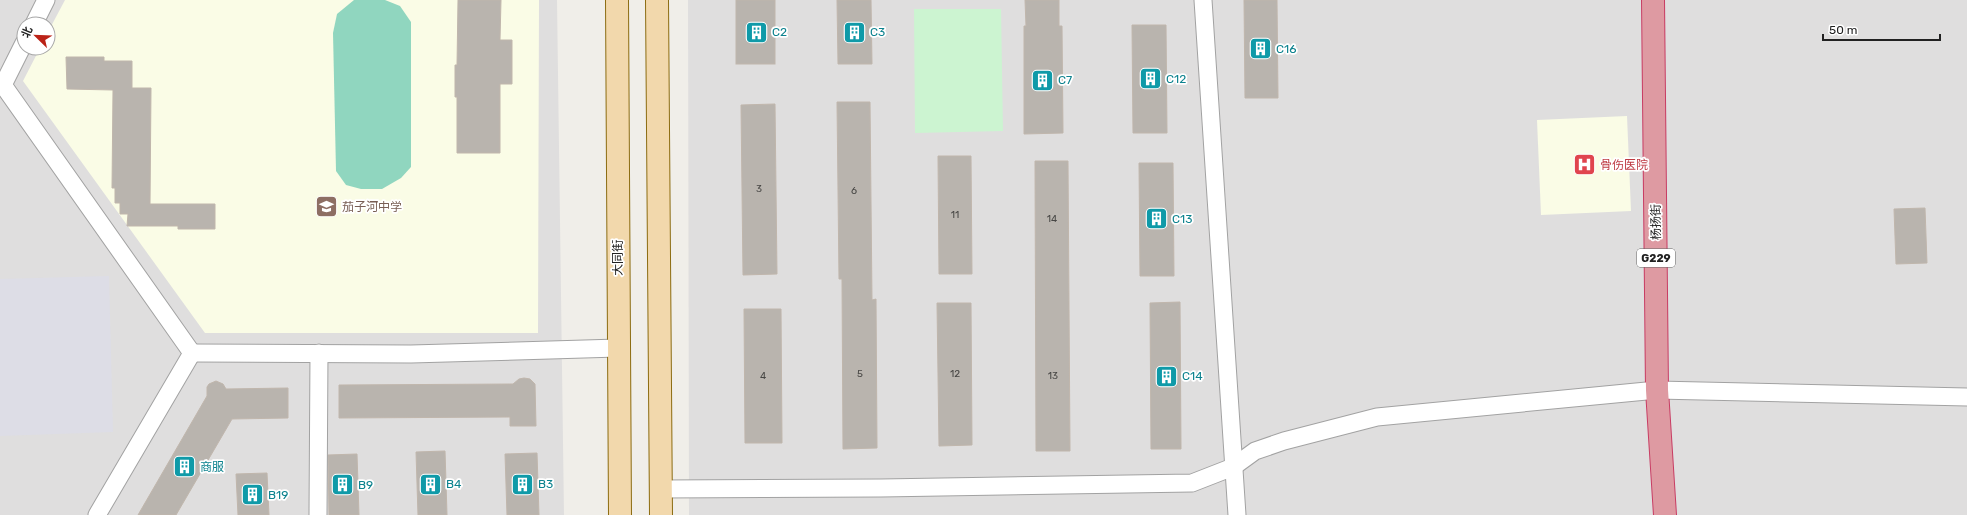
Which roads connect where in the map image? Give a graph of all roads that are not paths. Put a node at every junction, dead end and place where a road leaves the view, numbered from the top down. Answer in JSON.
{"nodes":[{"id":1,"x":46,"y":0,"type":"edge"},
{"id":2,"x":617,"y":0,"type":"edge"},
{"id":3,"x":657,"y":0,"type":"edge"},
{"id":4,"x":1203,"y":0,"type":"edge"},
{"id":5,"x":1654,"y":0,"type":"edge"},
{"id":6,"x":38,"y":16,"type":"edge"},
{"id":7,"x":17,"y":56,"type":"edge"},
{"id":8,"x":1,"y":85,"type":"edge"},
{"id":9,"x":618,"y":348,"type":"junction"},
{"id":10,"x":319,"y":353,"type":"junction"},
{"id":11,"x":192,"y":354,"type":"junction"},
{"id":12,"x":1657,"y":390,"type":"junction"},
{"id":13,"x":1967,"y":397,"type":"edge"},
{"id":14,"x":1233,"y":467,"type":"junction"},
{"id":15,"x":661,"y":489,"type":"junction"},
{"id":16,"x":97,"y":515,"type":"edge"},
{"id":17,"x":318,"y":515,"type":"edge"},
{"id":18,"x":620,"y":515,"type":"edge"},
{"id":19,"x":661,"y":515,"type":"edge"},
{"id":20,"x":1237,"y":515,"type":"edge"},
{"id":21,"x":1664,"y":515,"type":"edge"}],
"edges":[{"from":1,"to":6,"type":"street"},
{"from":2,"to":9,"type":"main road","name":"大同街"},
{"from":3,"to":15,"type":"main road"},
{"from":4,"to":14,"type":"street"},
{"from":5,"to":12,"type":"highway","name":"杨扬街","number":"G229"},
{"from":7,"to":8,"type":"street"},
{"from":8,"to":11,"type":"street"},
{"from":9,"to":10,"type":"street"},
{"from":9,"to":18,"type":"main road","name":"大同街"},
{"from":10,"to":11,"type":"street"},
{"from":10,"to":17,"type":"street"},
{"from":11,"to":16,"type":"street"},
{"from":12,"to":13,"type":"street"},
{"from":12,"to":14,"type":"street"},
{"from":12,"to":21,"type":"highway","name":"杨扬街","number":"G229"},
{"from":14,"to":15,"type":"street"},
{"from":14,"to":20,"type":"street"},
{"from":15,"to":19,"type":"main road"}]}
